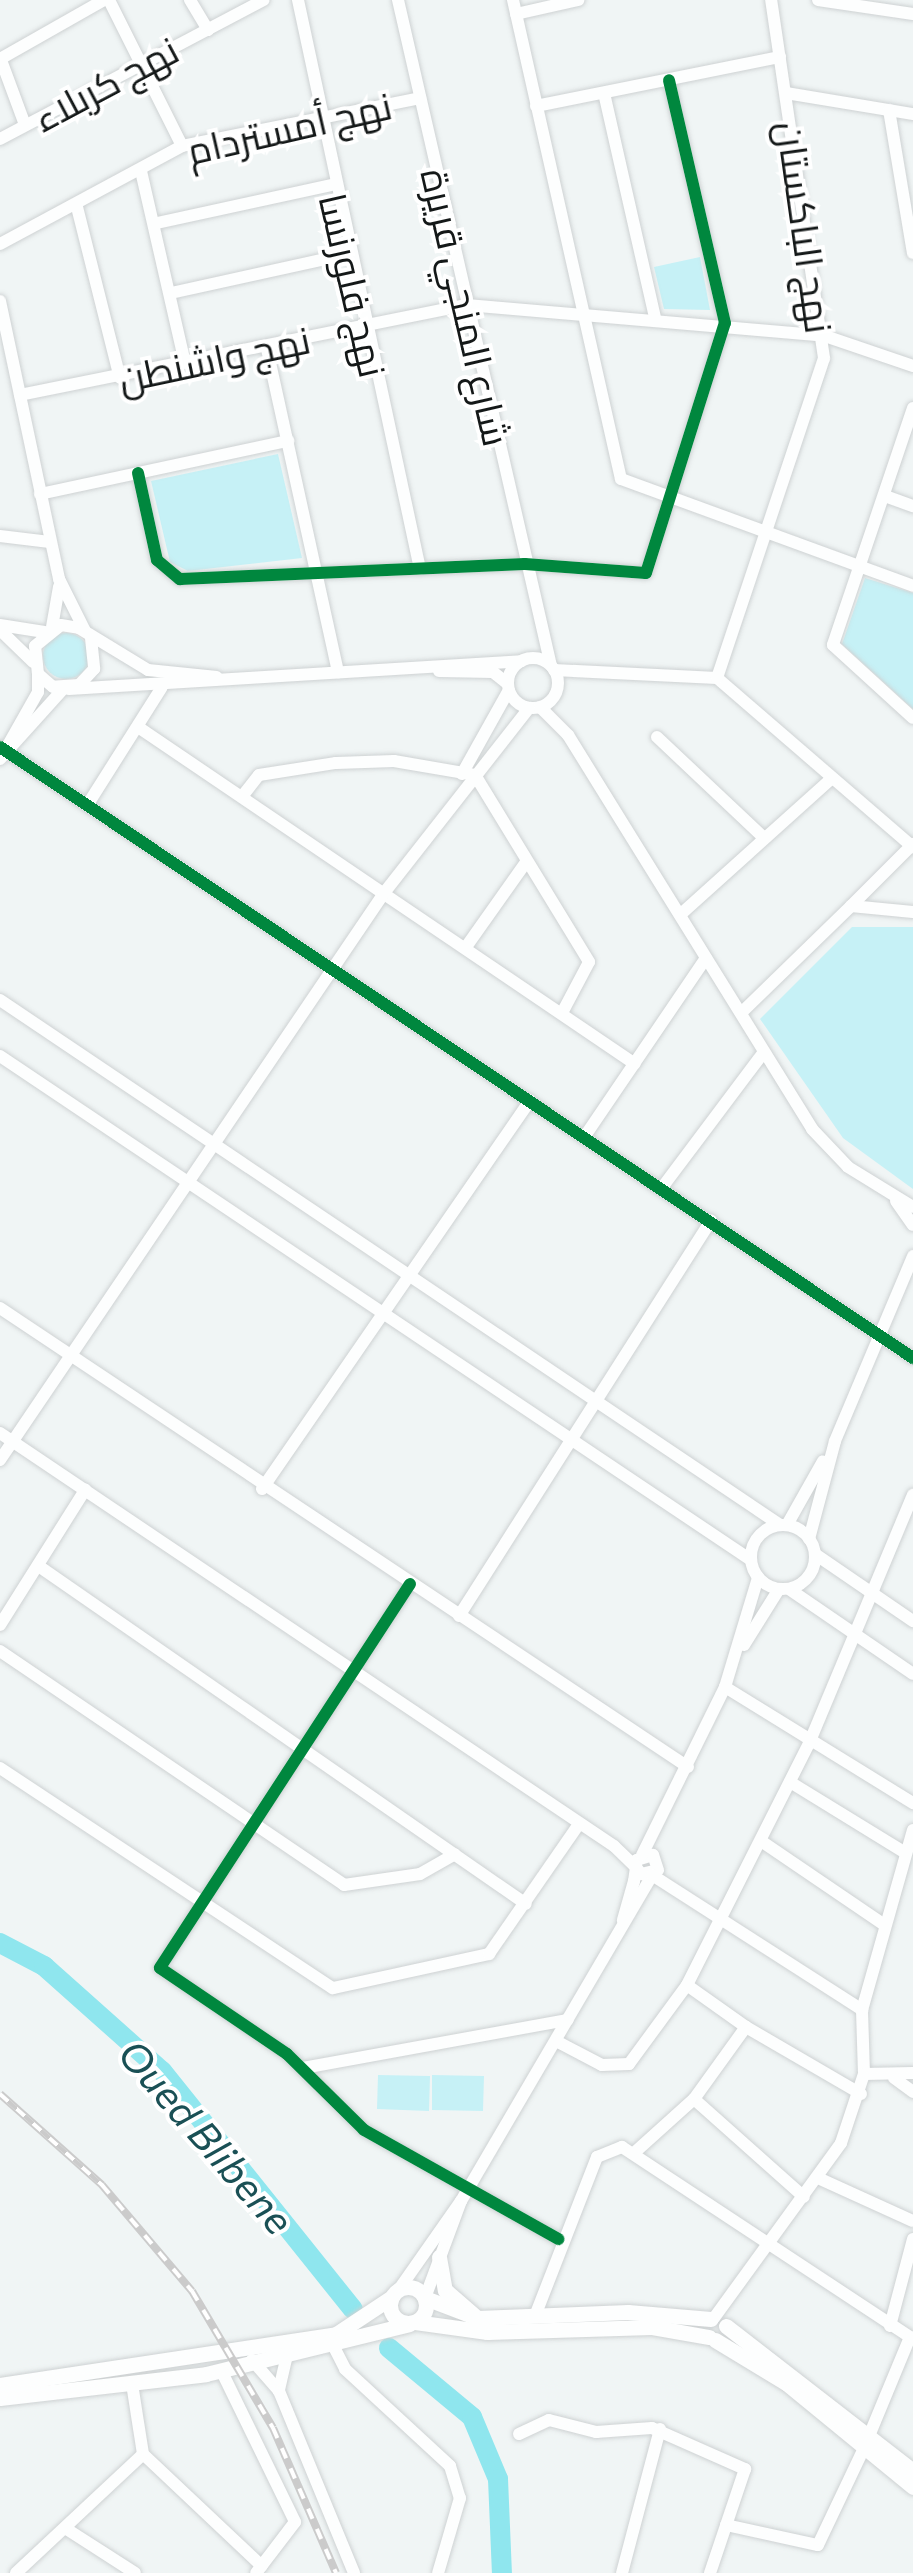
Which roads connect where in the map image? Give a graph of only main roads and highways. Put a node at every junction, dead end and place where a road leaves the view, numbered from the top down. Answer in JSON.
{"nodes":[{"id":1,"x":439,"y":2256,"type":"road end"},
{"id":2,"x":396,"y":2293,"type":"junction"},
{"id":3,"x":425,"y":2298,"type":"junction"},
{"id":4,"x":478,"y":2318,"type":"junction"},
{"id":5,"x":719,"y":2322,"type":"junction"},
{"id":6,"x":412,"y":2323,"type":"junction"},
{"id":7,"x":712,"y":2339,"type":"junction"},
{"id":8,"x":129,"y":2366,"type":"junction"},
{"id":9,"x":131,"y":2384,"type":"junction"},
{"id":10,"x":0,"y":2385,"type":"edge"},
{"id":11,"x":0,"y":2398,"type":"edge"},
{"id":12,"x":867,"y":2442,"type":"junction"},
{"id":13,"x":913,"y":2471,"type":"edge"},
{"id":14,"x":913,"y":2487,"type":"edge"}],
"edges":[{"from":1,"to":4,"type":"main road"},
{"from":2,"to":3,"type":"main road"},
{"from":2,"to":6,"type":"main road"},
{"from":2,"to":8,"type":"main road"},
{"from":3,"to":4,"type":"main road"},
{"from":3,"to":6,"type":"main road"},
{"from":4,"to":5,"type":"main road"},
{"from":5,"to":7,"type":"main road"},
{"from":5,"to":12,"type":"main road"},
{"from":6,"to":7,"type":"main road"},
{"from":6,"to":9,"type":"main road"},
{"from":7,"to":12,"type":"main road"},
{"from":8,"to":9,"type":"main road"},
{"from":8,"to":10,"type":"main road"},
{"from":9,"to":11,"type":"main road"},
{"from":12,"to":13,"type":"main road"},
{"from":12,"to":14,"type":"main road"}]}
